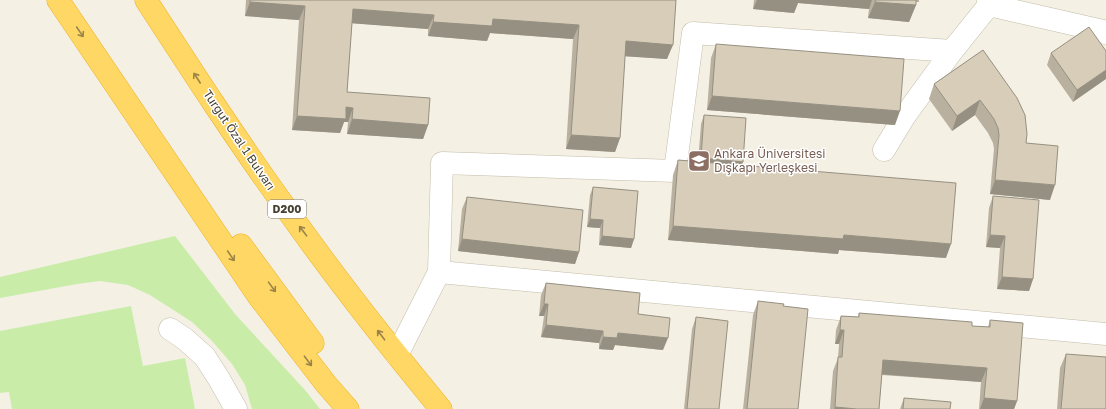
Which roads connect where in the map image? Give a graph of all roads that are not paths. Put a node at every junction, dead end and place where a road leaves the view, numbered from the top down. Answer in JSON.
{"nodes":[{"id":1,"x":58,"y":0,"type":"edge"},
{"id":2,"x":76,"y":0,"type":"edge"},
{"id":3,"x":146,"y":0,"type":"edge"},
{"id":4,"x":988,"y":3,"type":"edge"},
{"id":5,"x":1106,"y":33,"type":"edge"},
{"id":6,"x":952,"y":51,"type":"junction"},
{"id":7,"x":884,"y":150,"type":"dead end"},
{"id":8,"x":440,"y":272,"type":"junction"},
{"id":9,"x":170,"y":330,"type":"dead end"},
{"id":10,"x":1106,"y":334,"type":"edge"},
{"id":11,"x":397,"y":355,"type":"junction"},
{"id":12,"x":427,"y":392,"type":"junction"},
{"id":13,"x":236,"y":409,"type":"edge"},
{"id":14,"x":348,"y":409,"type":"edge"},
{"id":15,"x":361,"y":409,"type":"edge"},
{"id":16,"x":441,"y":409,"type":"edge"},
{"id":17,"x":451,"y":409,"type":"edge"}],
"edges":[{"from":1,"to":14,"type":"highway","one_way":true},
{"from":2,"to":15,"type":"highway","one_way":true},
{"from":11,"to":3,"type":"highway","name":"Turgut Özal 1 Bulvarı","number":"D200","one_way":true},
{"from":4,"to":5,"type":"street"},
{"from":4,"to":6,"type":"street"},
{"from":6,"to":7,"type":"street"},
{"from":6,"to":8,"type":"street"},
{"from":8,"to":10,"type":"street"},
{"from":8,"to":11,"type":"street"},
{"from":9,"to":13,"type":"street"},
{"from":11,"to":12,"type":"highway","name":"Turgut Özal 1 Bulvarı","number":"D200"},
{"from":12,"to":16,"type":"highway","name":"Turgut Özal 1 Bulvarı","number":"D200"},
{"from":12,"to":17,"type":"highway"}]}
